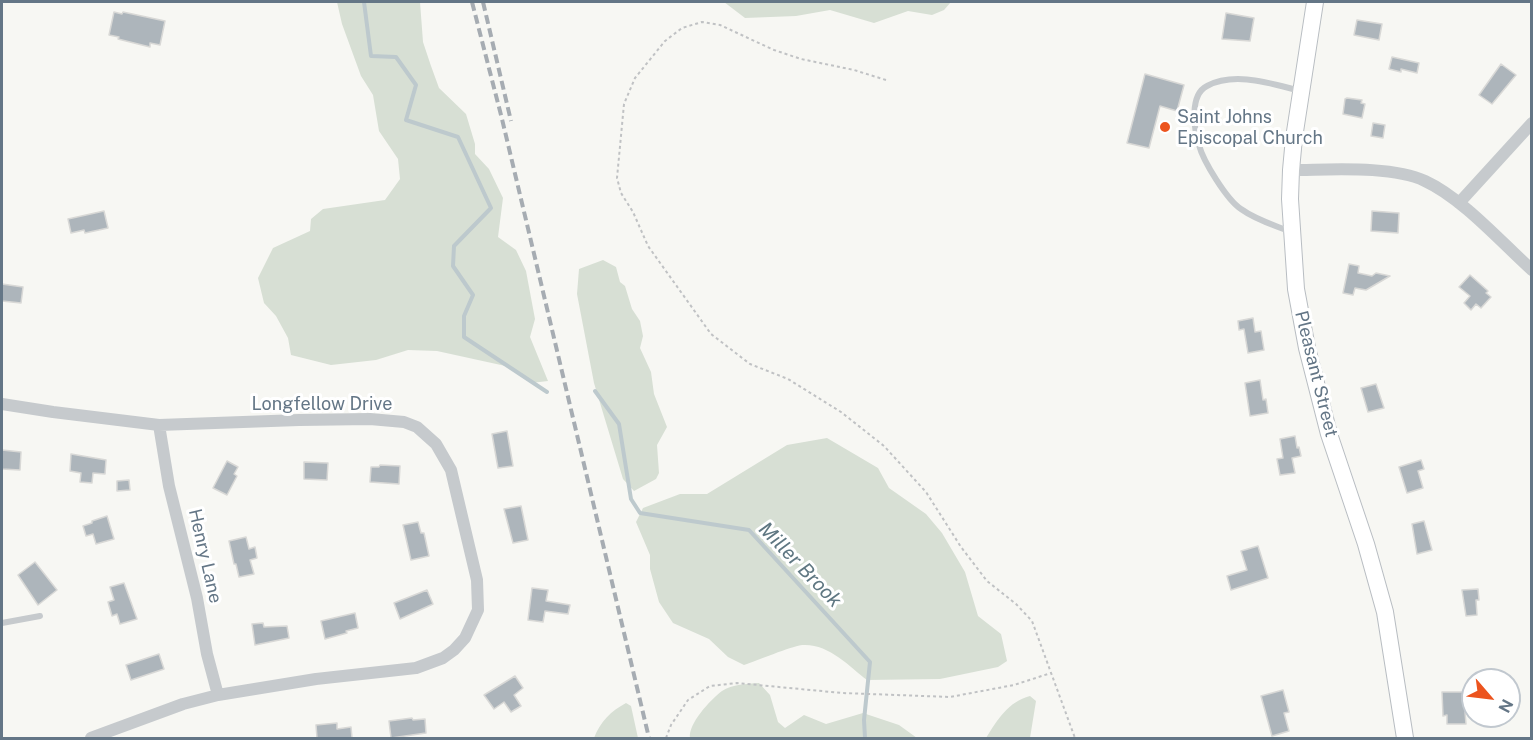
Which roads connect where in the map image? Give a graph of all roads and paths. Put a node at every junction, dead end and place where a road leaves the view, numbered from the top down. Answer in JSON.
{"nodes":[{"id":1,"x":1315,"y":2,"type":"edge"},
{"id":2,"x":886,"y":80,"type":"dead end"},
{"id":3,"x":1301,"y":91,"type":"junction"},
{"id":4,"x":1532,"y":123,"type":"edge"},
{"id":5,"x":1292,"y":170,"type":"junction"},
{"id":6,"x":1459,"y":203,"type":"junction"},
{"id":7,"x":1292,"y":233,"type":"junction"},
{"id":8,"x":1532,"y":270,"type":"edge"},
{"id":9,"x":2,"y":404,"type":"edge"},
{"id":10,"x":159,"y":425,"type":"junction"},
{"id":11,"x":40,"y":616,"type":"dead end"},
{"id":12,"x":2,"y":623,"type":"edge"},
{"id":13,"x":1051,"y":673,"type":"junction"},
{"id":14,"x":218,"y":695,"type":"junction"},
{"id":15,"x":91,"y":738,"type":"edge"},
{"id":16,"x":666,"y":738,"type":"edge"},
{"id":17,"x":1075,"y":738,"type":"edge"},
{"id":18,"x":1405,"y":738,"type":"edge"}],
"edges":[{"from":1,"to":3,"type":"street","name":"Pleasant Street"},
{"from":2,"to":13,"type":"path"},
{"from":3,"to":5,"type":"street","name":"Pleasant Street"},
{"from":3,"to":7,"type":"lane"},
{"from":4,"to":6,"type":"street"},
{"from":5,"to":6,"type":"street"},
{"from":5,"to":7,"type":"street","name":"Pleasant Street"},
{"from":6,"to":8,"type":"street"},
{"from":7,"to":18,"type":"street","name":"Pleasant Street"},
{"from":9,"to":10,"type":"street","name":"Longfellow Drive"},
{"from":10,"to":14,"type":"street","name":"Henry Lane"},
{"from":10,"to":14,"type":"street","name":"Longfellow Drive"},
{"from":11,"to":12,"type":"lane"},
{"from":13,"to":16,"type":"path"},
{"from":13,"to":17,"type":"path"},
{"from":14,"to":15,"type":"street","name":"Longfellow Drive"}]}
